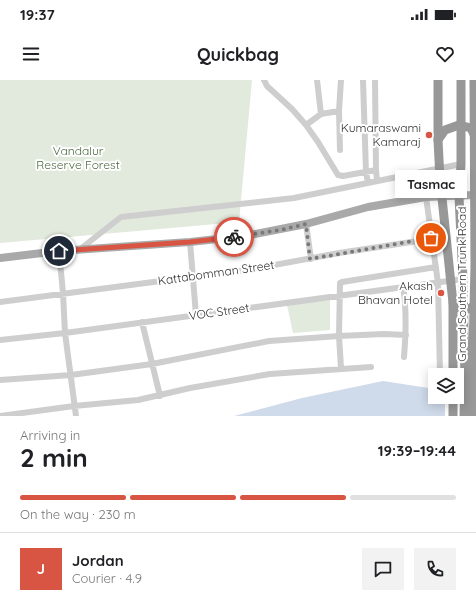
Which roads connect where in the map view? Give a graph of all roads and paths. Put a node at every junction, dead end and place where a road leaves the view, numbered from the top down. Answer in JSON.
{"nodes":[{"id":1,"x":264,"y":80,"type":"edge"},
{"id":2,"x":317,"y":80,"type":"edge"},
{"id":3,"x":340,"y":80,"type":"edge"},
{"id":4,"x":363,"y":80,"type":"edge"},
{"id":5,"x":375,"y":80,"type":"edge"},
{"id":6,"x":438,"y":80,"type":"edge"},
{"id":7,"x":461,"y":80,"type":"edge"},
{"id":8,"x":474,"y":80,"type":"edge"},
{"id":9,"x":339,"y":111,"type":"junction"},
{"id":10,"x":321,"y":114,"type":"junction"},
{"id":11,"x":306,"y":125,"type":"junction"},
{"id":12,"x":476,"y":139,"type":"edge"},
{"id":13,"x":438,"y":140,"type":"junction"},
{"id":14,"x":340,"y":150,"type":"dead end"},
{"id":15,"x":461,"y":164,"type":"junction"},
{"id":16,"x":376,"y":170,"type":"junction"},
{"id":17,"x":366,"y":172,"type":"junction"},
{"id":18,"x":377,"y":181,"type":"junction"},
{"id":19,"x":368,"y":183,"type":"junction"},
{"id":20,"x":474,"y":195,"type":"junction"},
{"id":21,"x":459,"y":196,"type":"junction"},
{"id":22,"x":426,"y":197,"type":"junction"},
{"id":23,"x":306,"y":224,"type":"junction"},
{"id":24,"x":431,"y":238,"type":"junction"},
{"id":25,"x":190,"y":242,"type":"junction"},
{"id":26,"x":79,"y":250,"type":"junction"},
{"id":27,"x":59,"y":251,"type":"junction"},
{"id":28,"x":0,"y":258,"type":"edge"},
{"id":29,"x":310,"y":259,"type":"junction"},
{"id":30,"x":436,"y":267,"type":"junction"},
{"id":31,"x":193,"y":277,"type":"junction"},
{"id":32,"x":463,"y":279,"type":"junction"},
{"id":33,"x":438,"y":283,"type":"junction"},
{"id":34,"x":403,"y":287,"type":"junction"},
{"id":35,"x":63,"y":293,"type":"junction"},
{"id":36,"x":340,"y":295,"type":"junction"},
{"id":37,"x":0,"y":302,"type":"edge"},
{"id":38,"x":453,"y":303,"type":"junction"},
{"id":39,"x":476,"y":304,"type":"edge"},
{"id":40,"x":196,"y":315,"type":"junction"},
{"id":41,"x":142,"y":322,"type":"junction"},
{"id":42,"x":65,"y":333,"type":"junction"},
{"id":43,"x":406,"y":335,"type":"junction"},
{"id":44,"x":339,"y":336,"type":"junction"},
{"id":45,"x":0,"y":340,"type":"edge"},
{"id":46,"x":404,"y":357,"type":"dead end"},
{"id":47,"x":152,"y":364,"type":"junction"},
{"id":48,"x":371,"y":367,"type":"dead end"},
{"id":49,"x":341,"y":368,"type":"junction"},
{"id":50,"x":440,"y":368,"type":"edge"},
{"id":51,"x":453,"y":368,"type":"edge"},
{"id":52,"x":461,"y":368,"type":"edge"},
{"id":53,"x":71,"y":375,"type":"junction"},
{"id":54,"x":0,"y":380,"type":"edge"},
{"id":55,"x":160,"y":396,"type":"junction"},
{"id":56,"x":452,"y":404,"type":"edge"},
{"id":57,"x":463,"y":404,"type":"edge"},
{"id":58,"x":74,"y":406,"type":"junction"},
{"id":59,"x":0,"y":416,"type":"edge"},
{"id":60,"x":76,"y":416,"type":"edge"},
{"id":61,"x":452,"y":416,"type":"edge"},
{"id":62,"x":464,"y":416,"type":"edge"},
{"id":63,"x":473,"y":416,"type":"edge"}],
"edges":[{"from":1,"to":11,"type":"street"},
{"from":2,"to":10,"type":"street"},
{"from":3,"to":9,"type":"street"},
{"from":4,"to":17,"type":"street"},
{"from":5,"to":16,"type":"street"},
{"from":6,"to":13,"type":"highway"},
{"from":7,"to":15,"type":"highway","name":"Grand Southern Trunk Road"},
{"from":8,"to":20,"type":"highway","name":"Grand Southern Trunk Road"},
{"from":9,"to":10,"type":"street"},
{"from":9,"to":14,"type":"street"},
{"from":10,"to":11,"type":"street"},
{"from":11,"to":17,"type":"street"},
{"from":12,"to":13,"type":"highway","bridge":true},
{"from":13,"to":38,"type":"highway","bridge":true},
{"from":15,"to":18,"type":"street"},
{"from":15,"to":21,"type":"highway","name":"Grand Southern Trunk Road"},
{"from":16,"to":17,"type":"street"},
{"from":16,"to":18,"type":"street"},
{"from":17,"to":19,"type":"street"},
{"from":18,"to":19,"type":"street"},
{"from":19,"to":26,"type":"street"},
{"from":20,"to":21,"type":"main road"},
{"from":20,"to":63,"type":"highway","name":"Grand Southern Trunk Road"},
{"from":21,"to":22,"type":"main road"},
{"from":21,"to":32,"type":"highway","name":"Grand Southern Trunk Road"},
{"from":22,"to":23,"type":"main road"},
{"from":22,"to":24,"type":"street"},
{"from":23,"to":25,"type":"main road"},
{"from":23,"to":29,"type":"street"},
{"from":24,"to":29,"type":"street","name":"Kattabomman Street"},
{"from":24,"to":30,"type":"street"},
{"from":25,"to":26,"type":"main road"},
{"from":25,"to":31,"type":"street"},
{"from":26,"to":27,"type":"main road"},
{"from":27,"to":28,"type":"main road"},
{"from":27,"to":35,"type":"street"},
{"from":29,"to":31,"type":"street","name":"Kattabomman Street"},
{"from":30,"to":33,"type":"street"},
{"from":30,"to":36,"type":"street"},
{"from":31,"to":35,"type":"street","name":"Kattabomman Street"},
{"from":31,"to":40,"type":"street"},
{"from":32,"to":33,"type":"street","name":"VOC Street"},
{"from":32,"to":52,"type":"highway","name":"Grand Southern Trunk Road"},
{"from":33,"to":34,"type":"street","name":"VOC Street"},
{"from":33,"to":50,"type":"street"},
{"from":34,"to":36,"type":"street","name":"VOC Street"},
{"from":34,"to":43,"type":"street"},
{"from":35,"to":37,"type":"street","name":"Kattabomman Street"},
{"from":35,"to":42,"type":"street"},
{"from":36,"to":40,"type":"street","name":"VOC Street"},
{"from":36,"to":44,"type":"street"},
{"from":38,"to":39,"type":"highway","bridge":true},
{"from":38,"to":51,"type":"highway"},
{"from":40,"to":41,"type":"street","name":"VOC Street"},
{"from":41,"to":42,"type":"street","name":"VOC Street"},
{"from":41,"to":47,"type":"street"},
{"from":42,"to":45,"type":"street","name":"VOC Street"},
{"from":42,"to":53,"type":"street"},
{"from":43,"to":44,"type":"street"},
{"from":43,"to":46,"type":"street"},
{"from":44,"to":47,"type":"street"},
{"from":44,"to":49,"type":"street"},
{"from":47,"to":53,"type":"street"},
{"from":47,"to":55,"type":"street"},
{"from":48,"to":49,"type":"street"},
{"from":49,"to":55,"type":"street"},
{"from":53,"to":54,"type":"street"},
{"from":53,"to":58,"type":"street"},
{"from":55,"to":58,"type":"street"},
{"from":56,"to":61,"type":"highway"},
{"from":57,"to":62,"type":"highway","name":"Grand Southern Trunk Road"},
{"from":58,"to":59,"type":"street"},
{"from":58,"to":60,"type":"street"}]}
